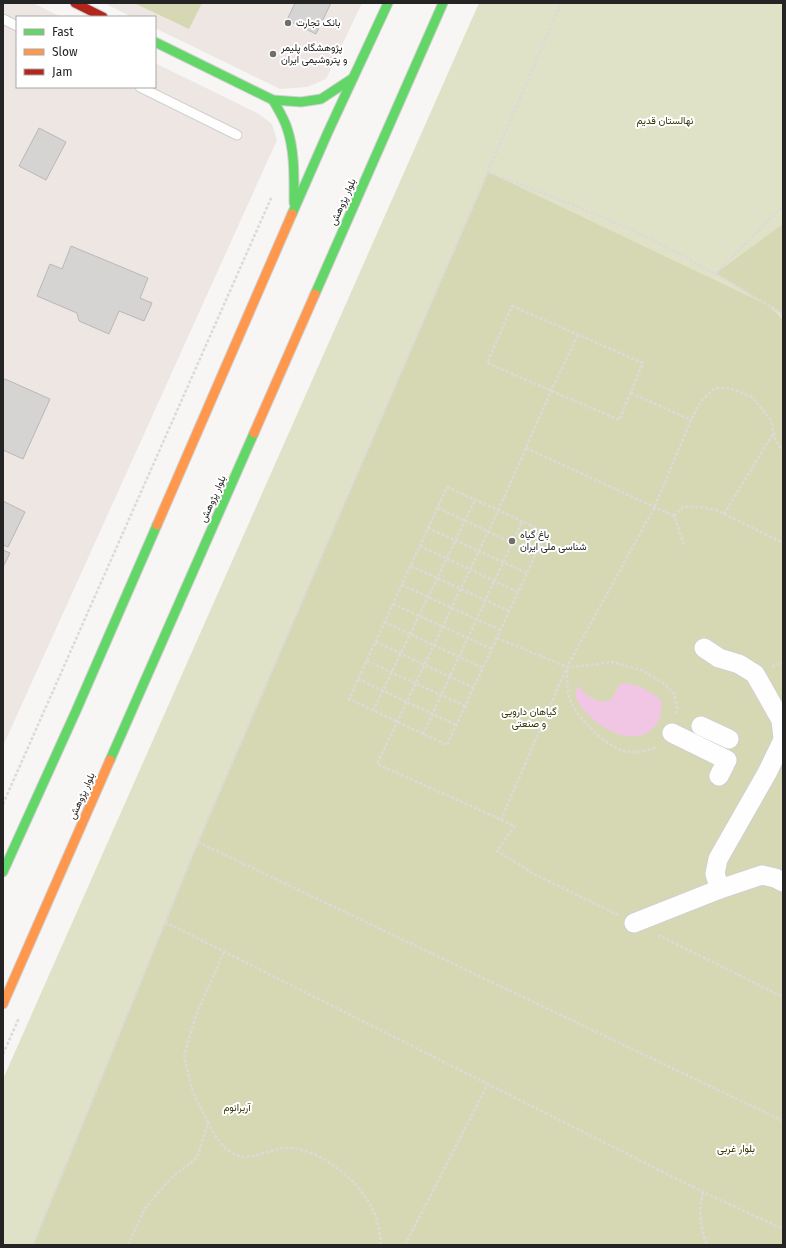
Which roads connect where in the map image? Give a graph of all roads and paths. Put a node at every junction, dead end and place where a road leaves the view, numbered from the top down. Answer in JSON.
{"nodes":[{"id":1,"x":75,"y":3,"type":"edge"},
{"id":2,"x":388,"y":3,"type":"edge"},
{"id":3,"x":443,"y":3,"type":"edge"},
{"id":4,"x":561,"y":3,"type":"edge"},
{"id":5,"x":101,"y":16,"type":"edge"},
{"id":6,"x":3,"y":20,"type":"edge"},
{"id":7,"x":16,"y":26,"type":"edge"},
{"id":8,"x":156,"y":42,"type":"edge"},
{"id":9,"x":353,"y":78,"type":"junction"},
{"id":10,"x":142,"y":88,"type":"edge"},
{"id":11,"x":273,"y":100,"type":"junction"},
{"id":12,"x":237,"y":135,"type":"dead end"},
{"id":13,"x":488,"y":172,"type":"junction"},
{"id":14,"x":273,"y":194,"type":"dead end"},
{"id":15,"x":783,"y":206,"type":"edge"},
{"id":16,"x":294,"y":212,"type":"junction"},
{"id":17,"x":716,"y":273,"type":"junction"},
{"id":18,"x":783,"y":314,"type":"edge"},
{"id":19,"x":578,"y":335,"type":"junction"},
{"id":20,"x":551,"y":390,"type":"junction"},
{"id":21,"x":631,"y":392,"type":"junction"},
{"id":22,"x":691,"y":420,"type":"junction"},
{"id":23,"x":774,"y":432,"type":"junction"},
{"id":24,"x":526,"y":448,"type":"junction"},
{"id":25,"x":783,"y":452,"type":"edge"},
{"id":26,"x":475,"y":500,"type":"junction"},
{"id":27,"x":438,"y":508,"type":"junction"},
{"id":28,"x":654,"y":508,"type":"junction"},
{"id":29,"x":498,"y":511,"type":"junction"},
{"id":30,"x":724,"y":514,"type":"junction"},
{"id":31,"x":674,"y":516,"type":"junction"},
{"id":32,"x":465,"y":520,"type":"junction"},
{"id":33,"x":522,"y":522,"type":"junction"},
{"id":34,"x":428,"y":528,"type":"junction"},
{"id":35,"x":488,"y":531,"type":"junction"},
{"id":36,"x":455,"y":540,"type":"junction"},
{"id":37,"x":783,"y":542,"type":"edge"},
{"id":38,"x":512,"y":543,"type":"junction"},
{"id":39,"x":420,"y":546,"type":"junction"},
{"id":40,"x":684,"y":546,"type":"dead end"},
{"id":41,"x":479,"y":551,"type":"junction"},
{"id":42,"x":536,"y":554,"type":"junction"},
{"id":43,"x":447,"y":558,"type":"junction"},
{"id":44,"x":503,"y":562,"type":"junction"},
{"id":45,"x":411,"y":566,"type":"junction"},
{"id":46,"x":470,"y":569,"type":"junction"},
{"id":47,"x":527,"y":573,"type":"junction"},
{"id":48,"x":437,"y":578,"type":"junction"},
{"id":49,"x":495,"y":580,"type":"junction"},
{"id":50,"x":402,"y":585,"type":"junction"},
{"id":51,"x":460,"y":589,"type":"junction"},
{"id":52,"x":518,"y":592,"type":"junction"},
{"id":53,"x":428,"y":597,"type":"junction"},
{"id":54,"x":486,"y":600,"type":"junction"},
{"id":55,"x":393,"y":604,"type":"junction"},
{"id":56,"x":451,"y":608,"type":"junction"},
{"id":57,"x":510,"y":611,"type":"junction"},
{"id":58,"x":419,"y":616,"type":"junction"},
{"id":59,"x":476,"y":619,"type":"junction"},
{"id":60,"x":384,"y":622,"type":"junction"},
{"id":61,"x":442,"y":626,"type":"junction"},
{"id":62,"x":500,"y":630,"type":"junction"},
{"id":63,"x":410,"y":634,"type":"junction"},
{"id":64,"x":468,"y":638,"type":"junction"},
{"id":65,"x":497,"y":638,"type":"junction"},
{"id":66,"x":376,"y":642,"type":"junction"},
{"id":67,"x":433,"y":645,"type":"junction"},
{"id":68,"x":704,"y":648,"type":"dead end"},
{"id":69,"x":492,"y":649,"type":"junction"},
{"id":70,"x":401,"y":654,"type":"junction"},
{"id":71,"x":459,"y":657,"type":"junction"},
{"id":72,"x":367,"y":661,"type":"junction"},
{"id":73,"x":424,"y":664,"type":"junction"},
{"id":74,"x":567,"y":667,"type":"junction"},
{"id":75,"x":483,"y":668,"type":"junction"},
{"id":76,"x":392,"y":672,"type":"junction"},
{"id":77,"x":450,"y":676,"type":"junction"},
{"id":78,"x":358,"y":679,"type":"junction"},
{"id":79,"x":415,"y":683,"type":"junction"},
{"id":80,"x":474,"y":688,"type":"junction"},
{"id":81,"x":383,"y":691,"type":"junction"},
{"id":82,"x":441,"y":695,"type":"junction"},
{"id":83,"x":406,"y":702,"type":"junction"},
{"id":84,"x":465,"y":706,"type":"junction"},
{"id":85,"x":373,"y":711,"type":"junction"},
{"id":86,"x":432,"y":714,"type":"junction"},
{"id":87,"x":782,"y":720,"type":"edge"},
{"id":88,"x":396,"y":722,"type":"junction"},
{"id":89,"x":456,"y":726,"type":"junction"},
{"id":90,"x":672,"y":733,"type":"junction"},
{"id":91,"x":715,"y":733,"type":"dead end"},
{"id":92,"x":423,"y":734,"type":"junction"},
{"id":93,"x":783,"y":739,"type":"edge"},
{"id":94,"x":707,"y":750,"type":"junction"},
{"id":95,"x":719,"y":776,"type":"dead end"},
{"id":96,"x":3,"y":804,"type":"edge"},
{"id":97,"x":501,"y":820,"type":"junction"},
{"id":98,"x":198,"y":842,"type":"junction"},
{"id":99,"x":3,"y":872,"type":"edge"},
{"id":100,"x":783,"y":882,"type":"edge"},
{"id":101,"x":720,"y":889,"type":"junction"},
{"id":102,"x":165,"y":922,"type":"junction"},
{"id":103,"x":634,"y":923,"type":"junction"},
{"id":104,"x":224,"y":952,"type":"junction"},
{"id":105,"x":783,"y":997,"type":"edge"},
{"id":106,"x":3,"y":1004,"type":"edge"},
{"id":107,"x":488,"y":1084,"type":"junction"},
{"id":108,"x":783,"y":1121,"type":"edge"},
{"id":109,"x":208,"y":1122,"type":"junction"},
{"id":110,"x":703,"y":1192,"type":"junction"},
{"id":111,"x":783,"y":1229,"type":"edge"},
{"id":112,"x":33,"y":1245,"type":"edge"},
{"id":113,"x":128,"y":1245,"type":"edge"},
{"id":114,"x":381,"y":1245,"type":"edge"},
{"id":115,"x":405,"y":1245,"type":"edge"},
{"id":116,"x":707,"y":1245,"type":"edge"}],
"edges":[{"from":1,"to":5,"type":"street"},
{"from":2,"to":9,"type":"street"},
{"from":3,"to":106,"type":"street","name":"بلوار پژوهش"},
{"from":4,"to":13,"type":"path"},
{"from":6,"to":7,"type":"lane"},
{"from":8,"to":11,"type":"street"},
{"from":9,"to":11,"type":"street"},
{"from":9,"to":16,"type":"street"},
{"from":10,"to":12,"type":"lane"},
{"from":11,"to":16,"type":"street"},
{"from":13,"to":17,"type":"path"},
{"from":13,"to":98,"type":"path"},
{"from":14,"to":96,"type":"path"},
{"from":15,"to":17,"type":"path"},
{"from":16,"to":99,"type":"street"},
{"from":17,"to":18,"type":"path"},
{"from":19,"to":20,"type":"path"},
{"from":19,"to":20,"type":"path"},
{"from":19,"to":21,"type":"path"},
{"from":20,"to":21,"type":"path"},
{"from":20,"to":24,"type":"path"},
{"from":21,"to":22,"type":"path"},
{"from":22,"to":23,"type":"path"},
{"from":22,"to":28,"type":"path"},
{"from":23,"to":25,"type":"path"},
{"from":23,"to":30,"type":"path"},
{"from":24,"to":28,"type":"path"},
{"from":24,"to":29,"type":"path"},
{"from":26,"to":27,"type":"path"},
{"from":26,"to":29,"type":"path"},
{"from":26,"to":32,"type":"path"},
{"from":27,"to":32,"type":"path"},
{"from":27,"to":34,"type":"path"},
{"from":28,"to":31,"type":"path"},
{"from":28,"to":74,"type":"path"},
{"from":29,"to":33,"type":"path"},
{"from":29,"to":35,"type":"path"},
{"from":30,"to":31,"type":"path"},
{"from":30,"to":37,"type":"path"},
{"from":31,"to":40,"type":"path"},
{"from":32,"to":35,"type":"path"},
{"from":32,"to":36,"type":"path"},
{"from":33,"to":38,"type":"path"},
{"from":33,"to":42,"type":"path"},
{"from":34,"to":36,"type":"path"},
{"from":34,"to":39,"type":"path"},
{"from":35,"to":38,"type":"path"},
{"from":35,"to":41,"type":"path"},
{"from":36,"to":41,"type":"path"},
{"from":36,"to":43,"type":"path"},
{"from":38,"to":42,"type":"path"},
{"from":38,"to":44,"type":"path"},
{"from":39,"to":43,"type":"path"},
{"from":39,"to":45,"type":"path"},
{"from":41,"to":44,"type":"path"},
{"from":41,"to":46,"type":"path"},
{"from":42,"to":47,"type":"path"},
{"from":43,"to":46,"type":"path"},
{"from":43,"to":48,"type":"path"},
{"from":44,"to":47,"type":"path"},
{"from":44,"to":49,"type":"path"},
{"from":45,"to":48,"type":"path"},
{"from":45,"to":50,"type":"path"},
{"from":46,"to":49,"type":"path"},
{"from":46,"to":51,"type":"path"},
{"from":47,"to":52,"type":"path"},
{"from":48,"to":51,"type":"path"},
{"from":48,"to":53,"type":"path"},
{"from":49,"to":52,"type":"path"},
{"from":49,"to":54,"type":"path"},
{"from":50,"to":53,"type":"path"},
{"from":50,"to":55,"type":"path"},
{"from":51,"to":54,"type":"path"},
{"from":51,"to":56,"type":"path"},
{"from":52,"to":57,"type":"path"},
{"from":53,"to":56,"type":"path"},
{"from":53,"to":58,"type":"path"},
{"from":54,"to":57,"type":"path"},
{"from":54,"to":59,"type":"path"},
{"from":55,"to":58,"type":"path"},
{"from":55,"to":60,"type":"path"},
{"from":56,"to":59,"type":"path"},
{"from":56,"to":61,"type":"path"},
{"from":57,"to":62,"type":"path"},
{"from":58,"to":61,"type":"path"},
{"from":58,"to":63,"type":"path"},
{"from":59,"to":62,"type":"path"},
{"from":59,"to":64,"type":"path"},
{"from":60,"to":63,"type":"path"},
{"from":60,"to":66,"type":"path"},
{"from":61,"to":64,"type":"path"},
{"from":61,"to":67,"type":"path"},
{"from":62,"to":65,"type":"path"},
{"from":63,"to":67,"type":"path"},
{"from":63,"to":70,"type":"path"},
{"from":64,"to":69,"type":"path"},
{"from":64,"to":71,"type":"path"},
{"from":65,"to":69,"type":"path"},
{"from":65,"to":74,"type":"path"},
{"from":66,"to":70,"type":"path"},
{"from":66,"to":72,"type":"path"},
{"from":67,"to":71,"type":"path"},
{"from":67,"to":73,"type":"path"},
{"from":68,"to":87,"type":"street"},
{"from":69,"to":75,"type":"path"},
{"from":70,"to":73,"type":"path"},
{"from":70,"to":76,"type":"path"},
{"from":71,"to":75,"type":"path"},
{"from":71,"to":77,"type":"path"},
{"from":72,"to":76,"type":"path"},
{"from":72,"to":78,"type":"path"},
{"from":73,"to":77,"type":"path"},
{"from":73,"to":79,"type":"path"},
{"from":74,"to":90,"type":"path"},
{"from":74,"to":90,"type":"path"},
{"from":74,"to":97,"type":"path"},
{"from":75,"to":80,"type":"path"},
{"from":76,"to":79,"type":"path"},
{"from":76,"to":81,"type":"path"},
{"from":77,"to":80,"type":"path"},
{"from":77,"to":82,"type":"path"},
{"from":78,"to":81,"type":"path"},
{"from":78,"to":85,"type":"path"},
{"from":79,"to":82,"type":"path"},
{"from":79,"to":83,"type":"path"},
{"from":80,"to":84,"type":"path"},
{"from":81,"to":83,"type":"path"},
{"from":81,"to":85,"type":"path"},
{"from":82,"to":84,"type":"path"},
{"from":82,"to":86,"type":"path"},
{"from":83,"to":86,"type":"path"},
{"from":83,"to":88,"type":"path"},
{"from":84,"to":89,"type":"path"},
{"from":85,"to":88,"type":"path"},
{"from":86,"to":89,"type":"path"},
{"from":86,"to":92,"type":"path"},
{"from":87,"to":93,"type":"street"},
{"from":88,"to":92,"type":"path"},
{"from":88,"to":97,"type":"path"},
{"from":89,"to":92,"type":"path"},
{"from":90,"to":94,"type":"street"},
{"from":91,"to":94,"type":"street"},
{"from":93,"to":101,"type":"street"},
{"from":94,"to":95,"type":"street"},
{"from":97,"to":103,"type":"path"},
{"from":98,"to":102,"type":"path"},
{"from":98,"to":108,"type":"path"},
{"from":100,"to":101,"type":"street"},
{"from":101,"to":103,"type":"street"},
{"from":102,"to":104,"type":"path"},
{"from":102,"to":112,"type":"path"},
{"from":103,"to":105,"type":"path"},
{"from":104,"to":107,"type":"path"},
{"from":104,"to":109,"type":"path"},
{"from":107,"to":110,"type":"path"},
{"from":107,"to":115,"type":"path"},
{"from":109,"to":113,"type":"path"},
{"from":109,"to":114,"type":"path"},
{"from":110,"to":111,"type":"path"},
{"from":110,"to":116,"type":"path"}]}
